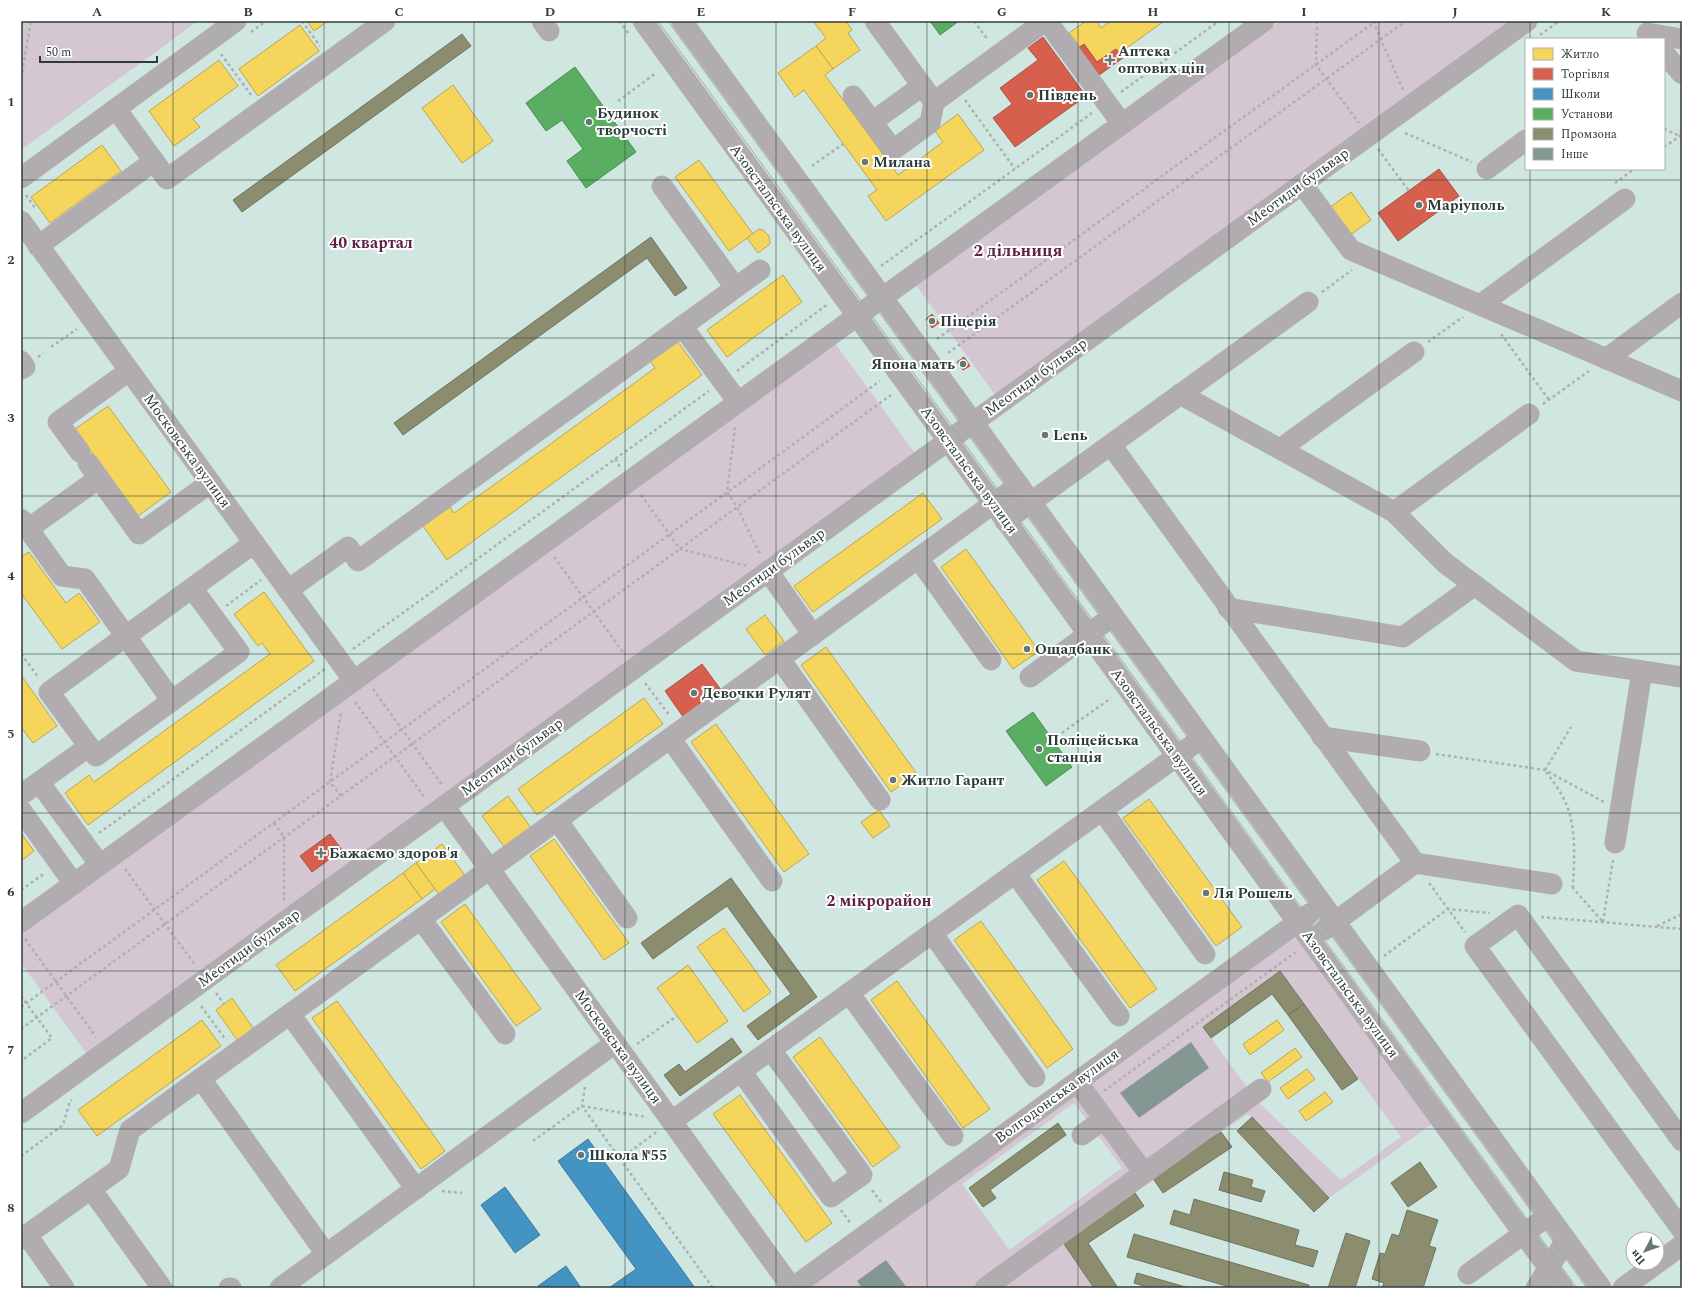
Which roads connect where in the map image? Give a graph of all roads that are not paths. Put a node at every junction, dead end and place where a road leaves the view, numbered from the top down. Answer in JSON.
{"nodes":[{"id":1,"x":236,"y":21,"type":"edge"},
{"id":2,"x":385,"y":21,"type":"edge"},
{"id":3,"x":642,"y":21,"type":"edge"},
{"id":4,"x":682,"y":21,"type":"edge"},
{"id":5,"x":875,"y":21,"type":"edge"},
{"id":6,"x":1046,"y":21,"type":"edge"},
{"id":7,"x":1264,"y":21,"type":"edge"},
{"id":8,"x":1527,"y":21,"type":"edge"},
{"id":9,"x":1645,"y":31,"type":"edge"},
{"id":10,"x":1682,"y":39,"type":"edge"},
{"id":11,"x":1665,"y":54,"type":"edge"},
{"id":12,"x":1682,"y":74,"type":"edge"},
{"id":13,"x":928,"y":94,"type":"junction"},
{"id":14,"x":853,"y":96,"type":"dead end"},
{"id":15,"x":116,"y":109,"type":"junction"},
{"id":16,"x":872,"y":122,"type":"junction"},
{"id":17,"x":1122,"y":124,"type":"junction"},
{"id":18,"x":1525,"y":141,"type":"edge"},
{"id":19,"x":154,"y":161,"type":"junction"},
{"id":20,"x":1487,"y":169,"type":"road end"},
{"id":21,"x":21,"y":178,"type":"edge"},
{"id":22,"x":1302,"y":184,"type":"junction"},
{"id":23,"x":662,"y":186,"type":"dead end"},
{"id":24,"x":1620,"y":191,"type":"road end"},
{"id":25,"x":21,"y":222,"type":"edge"},
{"id":26,"x":38,"y":246,"type":"junction"},
{"id":27,"x":760,"y":270,"type":"dead end"},
{"id":28,"x":735,"y":287,"type":"junction"},
{"id":29,"x":882,"y":298,"type":"junction"},
{"id":30,"x":1308,"y":302,"type":"road end"},
{"id":31,"x":1682,"y":303,"type":"edge"},
{"id":32,"x":1480,"y":305,"type":"junction"},
{"id":33,"x":857,"y":316,"type":"junction"},
{"id":34,"x":682,"y":326,"type":"junction"},
{"id":35,"x":1414,"y":352,"type":"road end"},
{"id":36,"x":1606,"y":358,"type":"junction"},
{"id":37,"x":21,"y":361,"type":"edge"},
{"id":38,"x":21,"y":369,"type":"edge"},
{"id":39,"x":129,"y":371,"type":"junction"},
{"id":40,"x":1682,"y":391,"type":"edge"},
{"id":41,"x":1180,"y":394,"type":"junction"},
{"id":42,"x":738,"y":402,"type":"junction"},
{"id":43,"x":1529,"y":414,"type":"road end"},
{"id":44,"x":973,"y":422,"type":"junction"},
{"id":45,"x":948,"y":441,"type":"junction"},
{"id":46,"x":1111,"y":445,"type":"junction"},
{"id":47,"x":1280,"y":450,"type":"junction"},
{"id":48,"x":89,"y":464,"type":"junction"},
{"id":49,"x":210,"y":483,"type":"junction"},
{"id":50,"x":1019,"y":486,"type":"junction"},
{"id":51,"x":1031,"y":502,"type":"junction"},
{"id":52,"x":993,"y":504,"type":"junction"},
{"id":53,"x":1394,"y":512,"type":"junction"},
{"id":54,"x":1005,"y":521,"type":"junction"},
{"id":55,"x":25,"y":524,"type":"edge"},
{"id":56,"x":254,"y":543,"type":"junction"},
{"id":57,"x":918,"y":558,"type":"junction"},
{"id":58,"x":768,"y":571,"type":"junction"},
{"id":59,"x":1475,"y":585,"type":"junction"},
{"id":60,"x":192,"y":588,"type":"junction"},
{"id":61,"x":288,"y":590,"type":"junction"},
{"id":62,"x":1228,"y":608,"type":"junction"},
{"id":63,"x":1113,"y":616,"type":"junction"},
{"id":64,"x":813,"y":635,"type":"junction"},
{"id":65,"x":1088,"y":635,"type":"junction"},
{"id":66,"x":126,"y":636,"type":"junction"},
{"id":67,"x":780,"y":659,"type":"junction"},
{"id":68,"x":991,"y":660,"type":"dead end"},
{"id":69,"x":1642,"y":671,"type":"junction"},
{"id":70,"x":1682,"y":676,"type":"edge"},
{"id":71,"x":1030,"y":677,"type":"dead end"},
{"id":72,"x":354,"y":681,"type":"junction"},
{"id":73,"x":172,"y":701,"type":"junction"},
{"id":74,"x":1322,"y":737,"type":"junction"},
{"id":75,"x":670,"y":738,"type":"junction"},
{"id":76,"x":1202,"y":738,"type":"junction"},
{"id":77,"x":88,"y":747,"type":"junction"},
{"id":78,"x":1420,"y":751,"type":"road end"},
{"id":79,"x":1177,"y":756,"type":"junction"},
{"id":80,"x":39,"y":782,"type":"junction"},
{"id":81,"x":21,"y":795,"type":"edge"},
{"id":82,"x":880,"y":800,"type":"dead end"},
{"id":83,"x":444,"y":806,"type":"junction"},
{"id":84,"x":21,"y":810,"type":"edge"},
{"id":85,"x":1102,"y":810,"type":"junction"},
{"id":86,"x":557,"y":820,"type":"junction"},
{"id":87,"x":1615,"y":843,"type":"road end"},
{"id":88,"x":107,"y":860,"type":"junction"},
{"id":89,"x":1415,"y":863,"type":"junction"},
{"id":90,"x":490,"y":869,"type":"junction"},
{"id":91,"x":1015,"y":873,"type":"junction"},
{"id":92,"x":772,"y":881,"type":"dead end"},
{"id":93,"x":74,"y":884,"type":"junction"},
{"id":94,"x":1552,"y":884,"type":"dead end"},
{"id":95,"x":1322,"y":905,"type":"junction"},
{"id":96,"x":627,"y":918,"type":"dead end"},
{"id":97,"x":421,"y":919,"type":"junction"},
{"id":98,"x":21,"y":922,"type":"edge"},
{"id":99,"x":1335,"y":922,"type":"junction"},
{"id":100,"x":1298,"y":923,"type":"junction"},
{"id":101,"x":932,"y":933,"type":"junction"},
{"id":102,"x":1303,"y":946,"type":"junction"},
{"id":103,"x":1205,"y":954,"type":"dead end"},
{"id":104,"x":850,"y":993,"type":"junction"},
{"id":105,"x":290,"y":1014,"type":"junction"},
{"id":106,"x":1119,"y":1016,"type":"dead end"},
{"id":107,"x":505,"y":1034,"type":"dead end"},
{"id":108,"x":619,"y":1049,"type":"junction"},
{"id":109,"x":771,"y":1050,"type":"junction"},
{"id":110,"x":741,"y":1072,"type":"junction"},
{"id":111,"x":1035,"y":1076,"type":"dead end"},
{"id":112,"x":200,"y":1079,"type":"junction"},
{"id":113,"x":1077,"y":1082,"type":"junction"},
{"id":114,"x":1260,"y":1089,"type":"dead end"},
{"id":115,"x":21,"y":1113,"type":"edge"},
{"id":116,"x":1104,"y":1119,"type":"junction"},
{"id":117,"x":672,"y":1121,"type":"junction"},
{"id":118,"x":1082,"y":1135,"type":"dead end"},
{"id":119,"x":953,"y":1136,"type":"dead end"},
{"id":120,"x":1682,"y":1141,"type":"edge"},
{"id":121,"x":1144,"y":1173,"type":"junction"},
{"id":122,"x":91,"y":1189,"type":"junction"},
{"id":123,"x":416,"y":1189,"type":"junction"},
{"id":124,"x":1548,"y":1216,"type":"junction"},
{"id":125,"x":1682,"y":1230,"type":"edge"},
{"id":126,"x":1523,"y":1233,"type":"junction"},
{"id":127,"x":24,"y":1237,"type":"edge"},
{"id":128,"x":1566,"y":1240,"type":"junction"},
{"id":129,"x":1682,"y":1245,"type":"edge"},
{"id":130,"x":326,"y":1254,"type":"junction"},
{"id":131,"x":1014,"y":1267,"type":"junction"},
{"id":132,"x":1548,"y":1268,"type":"junction"},
{"id":133,"x":1468,"y":1274,"type":"dead end"},
{"id":134,"x":64,"y":1288,"type":"edge"},
{"id":135,"x":162,"y":1288,"type":"edge"},
{"id":136,"x":280,"y":1288,"type":"edge"},
{"id":137,"x":792,"y":1288,"type":"edge"},
{"id":138,"x":985,"y":1288,"type":"edge"},
{"id":139,"x":1011,"y":1288,"type":"edge"},
{"id":140,"x":1536,"y":1288,"type":"edge"},
{"id":141,"x":1563,"y":1288,"type":"edge"},
{"id":142,"x":1600,"y":1288,"type":"edge"},
{"id":143,"x":1623,"y":1288,"type":"edge"}],
"edges":[{"from":1,"to":15,"type":"street"},
{"from":2,"to":19,"type":"street"},
{"from":3,"to":33,"type":"street","name":"Азовстальська вулиця"},
{"from":4,"to":29,"type":"street","name":"Азовстальська вулиця"},
{"from":5,"to":13,"type":"street"},
{"from":6,"to":13,"type":"street"},
{"from":6,"to":17,"type":"street"},
{"from":7,"to":17,"type":"street"},
{"from":8,"to":22,"type":"street","name":"Меотиди бульвар"},
{"from":9,"to":10,"type":"street"},
{"from":11,"to":12,"type":"street"},
{"from":13,"to":16,"type":"street"},
{"from":13,"to":16,"type":"street"},
{"from":14,"to":16,"type":"street"},
{"from":15,"to":19,"type":"street"},
{"from":15,"to":21,"type":"street"},
{"from":17,"to":29,"type":"street"},
{"from":18,"to":20,"type":"street"},
{"from":19,"to":26,"type":"street"},
{"from":22,"to":32,"type":"street"},
{"from":22,"to":44,"type":"street","name":"Меотиди бульвар"},
{"from":23,"to":28,"type":"street"},
{"from":24,"to":32,"type":"street"},
{"from":25,"to":26,"type":"street","name":"Московська вулиця"},
{"from":26,"to":39,"type":"street","name":"Московська вулиця"},
{"from":27,"to":28,"type":"street"},
{"from":28,"to":34,"type":"street"},
{"from":29,"to":33,"type":"street"},
{"from":29,"to":44,"type":"street","name":"Азовстальська вулиця"},
{"from":30,"to":41,"type":"street"},
{"from":31,"to":36,"type":"street"},
{"from":32,"to":36,"type":"street"},
{"from":33,"to":42,"type":"street"},
{"from":33,"to":45,"type":"street","name":"Азовстальська вулиця"},
{"from":34,"to":42,"type":"street"},
{"from":34,"to":61,"type":"street"},
{"from":35,"to":47,"type":"street"},
{"from":36,"to":40,"type":"street"},
{"from":37,"to":38,"type":"street"},
{"from":39,"to":48,"type":"street"},
{"from":39,"to":49,"type":"street","name":"Московська вулиця"},
{"from":41,"to":46,"type":"street"},
{"from":41,"to":47,"type":"street"},
{"from":42,"to":72,"type":"street"},
{"from":43,"to":53,"type":"street"},
{"from":44,"to":45,"type":"street","name":"Меотиди бульвар"},
{"from":44,"to":50,"type":"street","name":"Азовстальська вулиця"},
{"from":45,"to":52,"type":"street","name":"Азовстальська вулиця"},
{"from":45,"to":58,"type":"street","name":"Меотиди бульвар"},
{"from":46,"to":51,"type":"street"},
{"from":46,"to":62,"type":"street"},
{"from":47,"to":53,"type":"street"},
{"from":48,"to":49,"type":"street"},
{"from":48,"to":55,"type":"street"},
{"from":49,"to":56,"type":"street","name":"Московська вулиця"},
{"from":50,"to":51,"type":"street","name":"Азовстальська вулиця"},
{"from":50,"to":52,"type":"street"},
{"from":51,"to":54,"type":"street"},
{"from":51,"to":63,"type":"street","name":"Азовстальська вулиця"},
{"from":52,"to":54,"type":"street","name":"Азовстальська вулиця"},
{"from":52,"to":57,"type":"street"},
{"from":53,"to":59,"type":"street"},
{"from":54,"to":65,"type":"street","name":"Азовстальська вулиця"},
{"from":55,"to":66,"type":"street"},
{"from":56,"to":60,"type":"street"},
{"from":56,"to":61,"type":"street","name":"Московська вулиця"},
{"from":57,"to":64,"type":"street"},
{"from":57,"to":68,"type":"street"},
{"from":58,"to":64,"type":"street"},
{"from":58,"to":83,"type":"street","name":"Меотиди бульвар"},
{"from":59,"to":62,"type":"street"},
{"from":59,"to":69,"type":"street"},
{"from":60,"to":66,"type":"street"},
{"from":60,"to":73,"type":"street"},
{"from":61,"to":72,"type":"street","name":"Московська вулиця"},
{"from":62,"to":74,"type":"street"},
{"from":63,"to":65,"type":"street"},
{"from":63,"to":76,"type":"street","name":"Азовстальська вулиця"},
{"from":64,"to":67,"type":"street"},
{"from":65,"to":71,"type":"street"},
{"from":65,"to":79,"type":"street","name":"Азовстальська вулиця"},
{"from":66,"to":73,"type":"street"},
{"from":66,"to":77,"type":"street"},
{"from":67,"to":75,"type":"street"},
{"from":67,"to":82,"type":"street"},
{"from":69,"to":70,"type":"street"},
{"from":69,"to":87,"type":"street"},
{"from":72,"to":88,"type":"street"},
{"from":73,"to":77,"type":"street"},
{"from":74,"to":78,"type":"street"},
{"from":74,"to":89,"type":"street"},
{"from":75,"to":86,"type":"street"},
{"from":75,"to":92,"type":"street"},
{"from":76,"to":79,"type":"street"},
{"from":76,"to":95,"type":"street","name":"Азовстальська вулиця"},
{"from":77,"to":80,"type":"street"},
{"from":79,"to":85,"type":"street"},
{"from":79,"to":100,"type":"street","name":"Азовстальська вулиця"},
{"from":80,"to":81,"type":"street"},
{"from":80,"to":88,"type":"street"},
{"from":83,"to":90,"type":"street","name":"Московська вулиця"},
{"from":83,"to":115,"type":"street","name":"Меотиди бульвар"},
{"from":84,"to":93,"type":"street"},
{"from":85,"to":91,"type":"street"},
{"from":85,"to":103,"type":"street"},
{"from":86,"to":90,"type":"street"},
{"from":86,"to":96,"type":"street"},
{"from":88,"to":93,"type":"street"},
{"from":89,"to":94,"type":"street"},
{"from":89,"to":99,"type":"street"},
{"from":90,"to":97,"type":"street"},
{"from":90,"to":108,"type":"street","name":"Московська вулиця"},
{"from":91,"to":101,"type":"street"},
{"from":91,"to":106,"type":"street"},
{"from":93,"to":98,"type":"street"},
{"from":95,"to":99,"type":"street","name":"Азовстальська вулиця"},
{"from":95,"to":100,"type":"street","name":"Волгодонська вулиця"},
{"from":97,"to":105,"type":"street"},
{"from":97,"to":107,"type":"street"},
{"from":99,"to":102,"type":"street"},
{"from":99,"to":124,"type":"street","name":"Азовстальська вулиця"},
{"from":100,"to":102,"type":"street","name":"Азовстальська вулиця"},
{"from":100,"to":113,"type":"street","name":"Волгодонська вулиця"},
{"from":101,"to":104,"type":"street"},
{"from":101,"to":111,"type":"street"},
{"from":102,"to":126,"type":"street","name":"Азовстальська вулиця"},
{"from":104,"to":109,"type":"street"},
{"from":104,"to":119,"type":"street"},
{"from":105,"to":112,"type":"street"},
{"from":105,"to":123,"type":"street"},
{"from":108,"to":117,"type":"street","name":"Московська вулиця"},
{"from":108,"to":123,"type":"street"},
{"from":109,"to":110,"type":"street"},
{"from":109,"to":110,"type":"street"},
{"from":110,"to":117,"type":"street"},
{"from":112,"to":122,"type":"street"},
{"from":112,"to":130,"type":"street"},
{"from":113,"to":116,"type":"street"},
{"from":113,"to":137,"type":"street","name":"Волгодонська вулиця"},
{"from":114,"to":121,"type":"street"},
{"from":116,"to":118,"type":"street"},
{"from":116,"to":121,"type":"street"},
{"from":117,"to":137,"type":"street","name":"Московська вулиця"},
{"from":120,"to":125,"type":"street"},
{"from":121,"to":131,"type":"street"},
{"from":122,"to":127,"type":"street"},
{"from":122,"to":135,"type":"street"},
{"from":123,"to":130,"type":"street"},
{"from":124,"to":126,"type":"street"},
{"from":124,"to":128,"type":"street","name":"Азовстальська вулиця"},
{"from":126,"to":132,"type":"street","name":"Азовстальська вулиця"},
{"from":126,"to":133,"type":"street"},
{"from":127,"to":134,"type":"street"},
{"from":128,"to":132,"type":"street"},
{"from":128,"to":142,"type":"street","name":"Азовстальська вулиця"},
{"from":129,"to":143,"type":"street"},
{"from":130,"to":136,"type":"street"},
{"from":131,"to":138,"type":"street"},
{"from":131,"to":139,"type":"street"},
{"from":132,"to":140,"type":"street"},
{"from":132,"to":141,"type":"street","name":"Азовстальська вулиця"}]}
